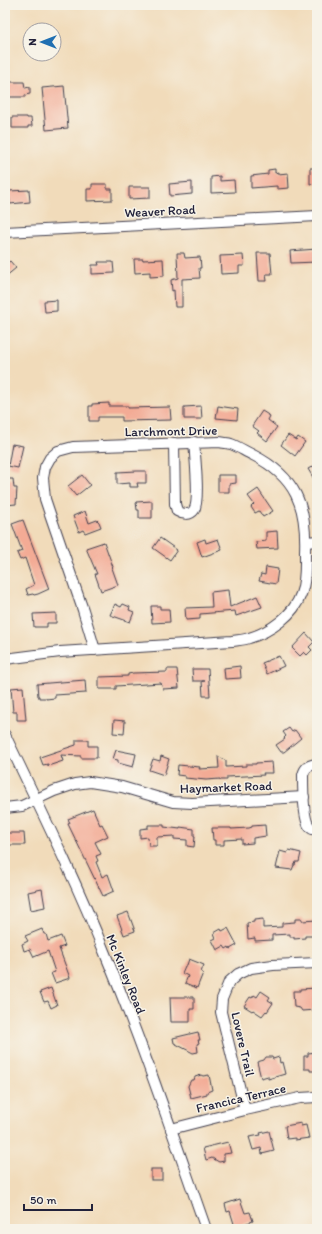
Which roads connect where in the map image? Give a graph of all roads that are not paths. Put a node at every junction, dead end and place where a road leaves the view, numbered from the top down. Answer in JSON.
{"nodes":[{"id":1,"x":317,"y":216,"type":"edge"},
{"id":2,"x":5,"y":232,"type":"edge"},
{"id":3,"x":194,"y":442,"type":"junction"},
{"id":4,"x":174,"y":443,"type":"junction"},
{"id":5,"x":317,"y":541,"type":"edge"},
{"id":6,"x":306,"y":542,"type":"junction"},
{"id":7,"x":95,"y":650,"type":"junction"},
{"id":8,"x":5,"y":659,"type":"edge"},
{"id":9,"x":5,"y":735,"type":"edge"},
{"id":10,"x":317,"y":764,"type":"edge"},
{"id":11,"x":304,"y":797,"type":"junction"},
{"id":12,"x":36,"y":800,"type":"junction"},
{"id":13,"x":5,"y":808,"type":"edge"},
{"id":14,"x":317,"y":830,"type":"edge"},
{"id":15,"x":317,"y":963,"type":"edge"},
{"id":16,"x":317,"y":1097,"type":"edge"},
{"id":17,"x":245,"y":1110,"type":"junction"},
{"id":18,"x":171,"y":1129,"type":"junction"},
{"id":19,"x":206,"y":1229,"type":"edge"}],
"edges":[{"from":1,"to":2,"type":"street","name":"Weaver Road"},
{"from":3,"to":4,"type":"street","name":"Larchmont Drive"},
{"from":3,"to":4,"type":"street"},
{"from":3,"to":6,"type":"street","name":"Larchmont Drive"},
{"from":4,"to":7,"type":"street","name":"Larchmont Drive"},
{"from":5,"to":6,"type":"street"},
{"from":6,"to":7,"type":"street","name":"Larchmont Drive"},
{"from":7,"to":8,"type":"street","name":"Larchmont Drive"},
{"from":9,"to":12,"type":"street","name":"Mc Kinley Road"},
{"from":10,"to":11,"type":"street"},
{"from":11,"to":12,"type":"street","name":"Haymarket Road"},
{"from":11,"to":14,"type":"street"},
{"from":12,"to":13,"type":"street","name":"Haymarket Road"},
{"from":12,"to":18,"type":"street","name":"Mc Kinley Road"},
{"from":15,"to":17,"type":"street","name":"Lovere Trail"},
{"from":16,"to":17,"type":"street","name":"Francica Terrace"},
{"from":17,"to":18,"type":"street","name":"Francica Terrace"},
{"from":18,"to":19,"type":"street","name":"Mc Kinley Road"}]}
